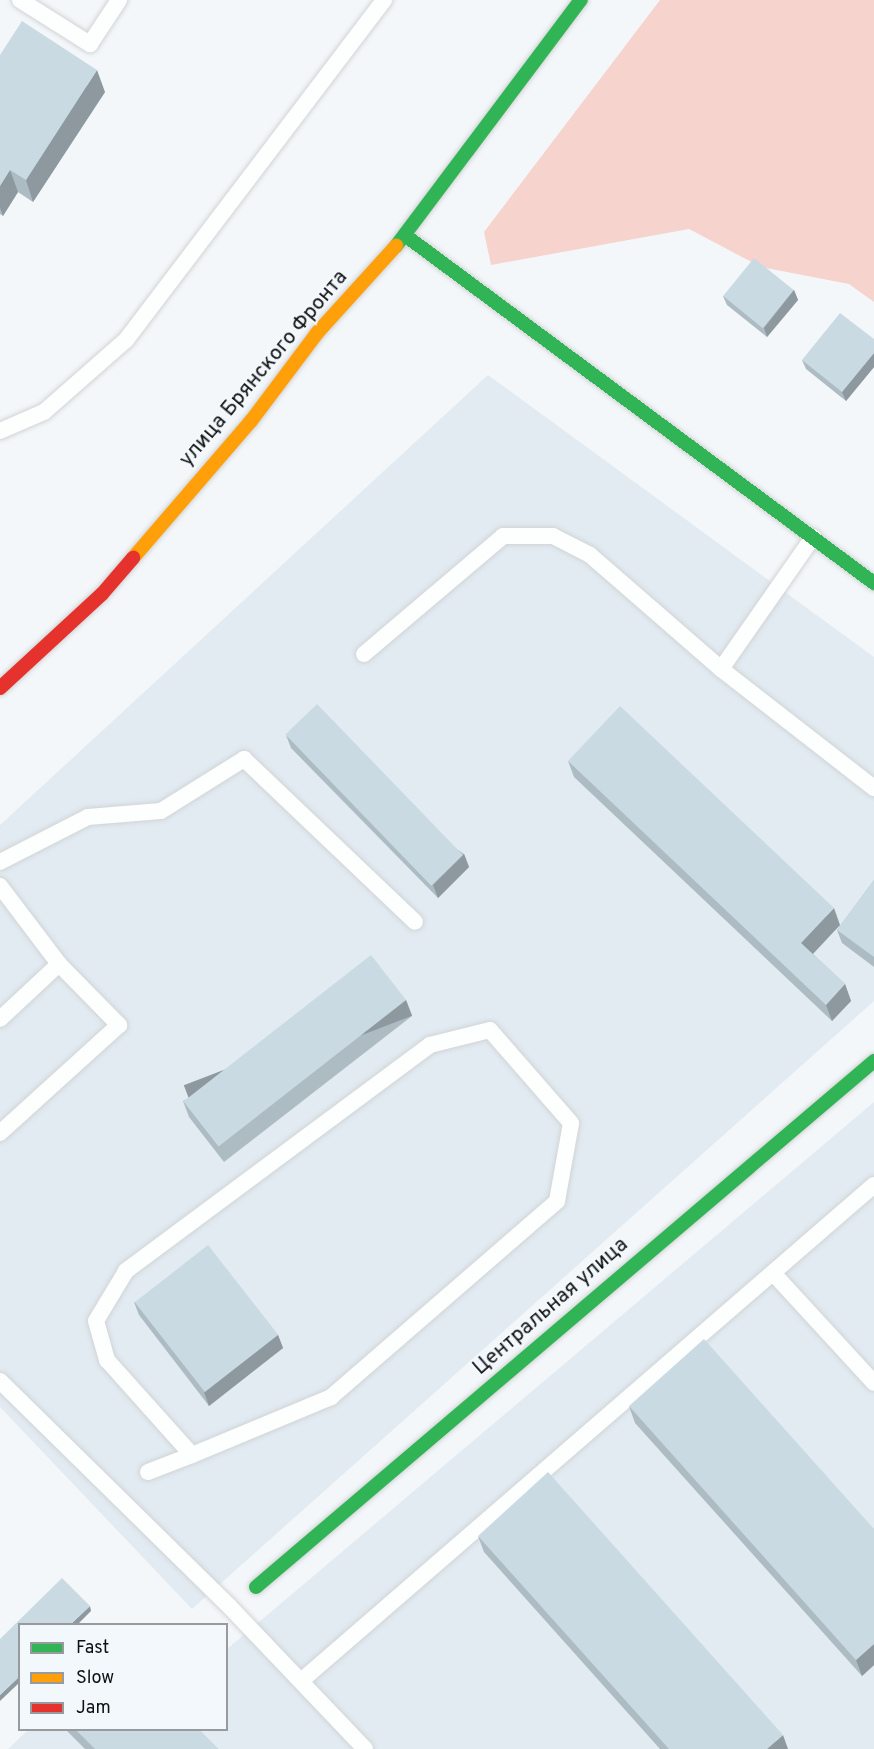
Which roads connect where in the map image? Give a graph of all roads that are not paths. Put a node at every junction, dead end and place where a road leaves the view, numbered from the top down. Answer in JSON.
{"nodes":[{"id":1,"x":20,"y":0,"type":"edge"},
{"id":2,"x":119,"y":0,"type":"edge"},
{"id":3,"x":384,"y":0,"type":"edge"},
{"id":4,"x":581,"y":0,"type":"edge"},
{"id":5,"x":406,"y":236,"type":"junction"},
{"id":6,"x":0,"y":431,"type":"edge"},
{"id":7,"x":813,"y":537,"type":"junction"},
{"id":8,"x":874,"y":583,"type":"edge"},
{"id":9,"x":364,"y":654,"type":"dead end"},
{"id":10,"x":721,"y":669,"type":"junction"},
{"id":11,"x":0,"y":688,"type":"edge"},
{"id":12,"x":874,"y":788,"type":"edge"},
{"id":13,"x":0,"y":862,"type":"edge"},
{"id":14,"x":0,"y":886,"type":"edge"},
{"id":15,"x":415,"y":922,"type":"dead end"},
{"id":16,"x":59,"y":964,"type":"junction"},
{"id":17,"x":0,"y":1019,"type":"edge"},
{"id":18,"x":874,"y":1061,"type":"edge"},
{"id":19,"x":0,"y":1133,"type":"edge"},
{"id":20,"x":874,"y":1185,"type":"edge"},
{"id":21,"x":773,"y":1273,"type":"junction"},
{"id":22,"x":0,"y":1381,"type":"edge"},
{"id":23,"x":874,"y":1383,"type":"edge"},
{"id":24,"x":192,"y":1455,"type":"junction"},
{"id":25,"x":148,"y":1473,"type":"dead end"},
{"id":26,"x":256,"y":1587,"type":"dead end"},
{"id":27,"x":301,"y":1681,"type":"junction"},
{"id":28,"x":365,"y":1749,"type":"edge"}],
"edges":[{"from":1,"to":2,"type":"lane"},
{"from":3,"to":6,"type":"lane"},
{"from":4,"to":5,"type":"street","name":"улица Брянского Фронта"},
{"from":5,"to":7,"type":"street"},
{"from":5,"to":11,"type":"street","name":"улица Брянского Фронта"},
{"from":7,"to":8,"type":"street"},
{"from":7,"to":10,"type":"lane"},
{"from":9,"to":10,"type":"lane"},
{"from":10,"to":12,"type":"lane"},
{"from":13,"to":15,"type":"lane"},
{"from":14,"to":16,"type":"lane"},
{"from":16,"to":17,"type":"lane"},
{"from":16,"to":19,"type":"lane"},
{"from":18,"to":26,"type":"street","name":"Центральная улица"},
{"from":20,"to":21,"type":"lane"},
{"from":21,"to":23,"type":"lane"},
{"from":21,"to":27,"type":"lane"},
{"from":22,"to":27,"type":"lane"},
{"from":24,"to":24,"type":"lane"},
{"from":24,"to":25,"type":"lane"},
{"from":27,"to":28,"type":"lane"}]}
